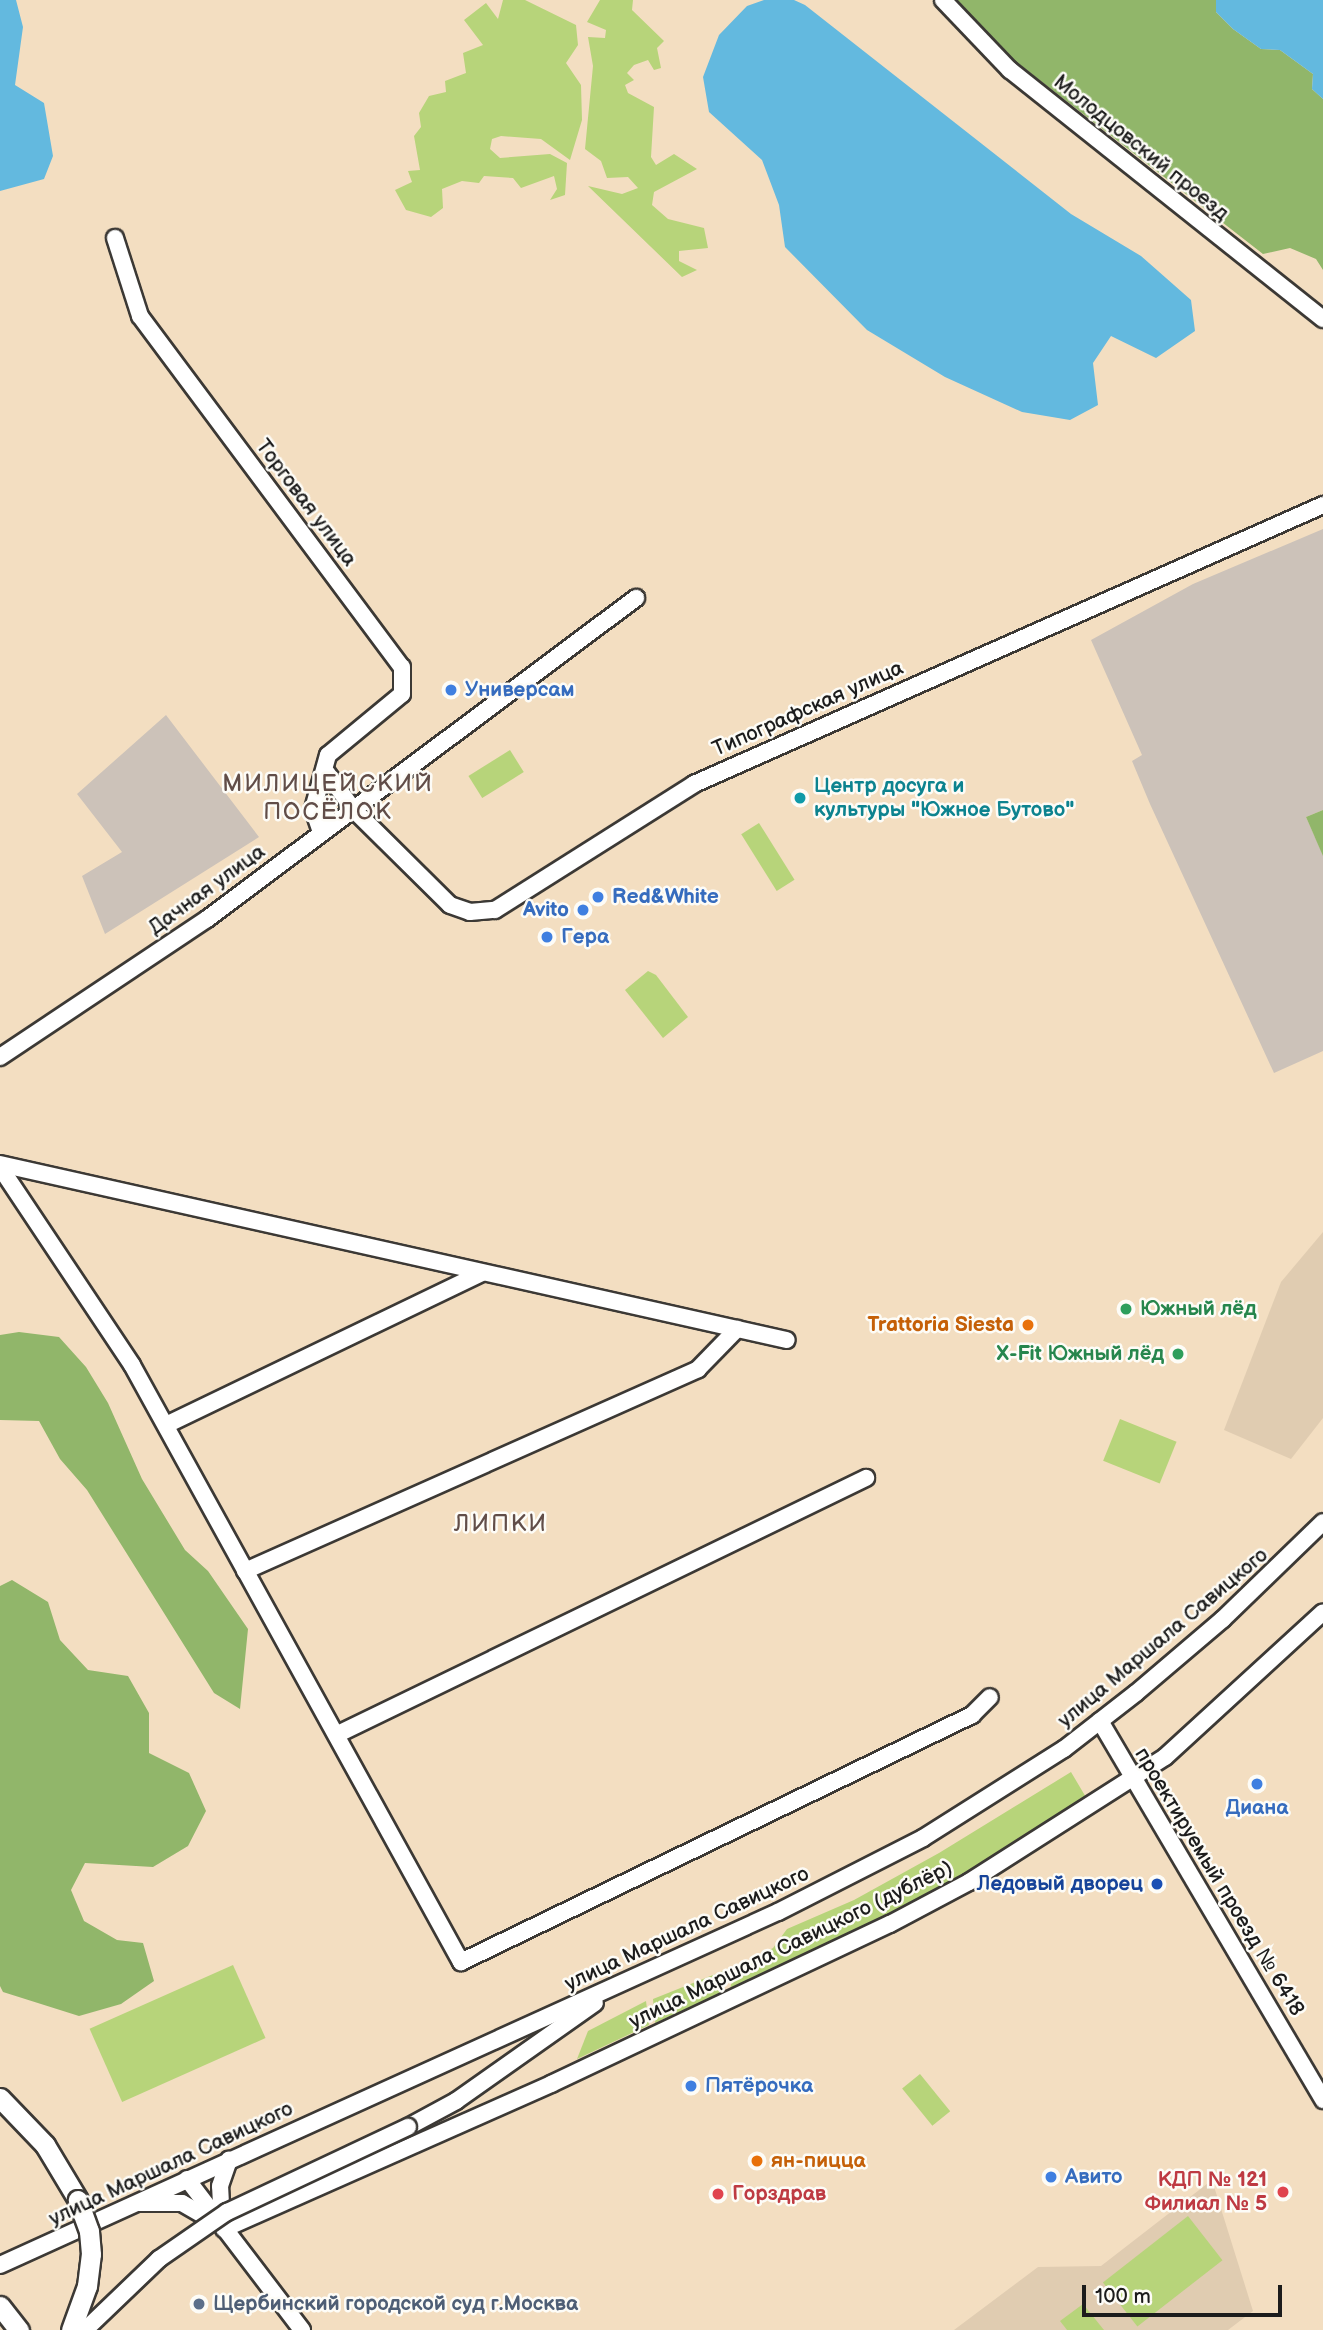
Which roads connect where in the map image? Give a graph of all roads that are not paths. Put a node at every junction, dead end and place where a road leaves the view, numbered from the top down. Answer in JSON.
{"nodes":[{"id":1,"x":943,"y":0,"type":"edge"},
{"id":2,"x":114,"y":238,"type":"dead end"},
{"id":3,"x":1323,"y":319,"type":"edge"},
{"id":4,"x":1323,"y":505,"type":"edge"},
{"id":5,"x":636,"y":598,"type":"dead end"},
{"id":6,"x":327,"y":773,"type":"junction"},
{"id":7,"x":354,"y":810,"type":"junction"},
{"id":8,"x":321,"y":832,"type":"junction"},
{"id":9,"x":0,"y":1057,"type":"edge"},
{"id":10,"x":0,"y":1165,"type":"edge"},
{"id":11,"x":482,"y":1273,"type":"junction"},
{"id":12,"x":737,"y":1329,"type":"junction"},
{"id":13,"x":787,"y":1340,"type":"dead end"},
{"id":14,"x":166,"y":1425,"type":"junction"},
{"id":15,"x":866,"y":1478,"type":"dead end"},
{"id":16,"x":1323,"y":1522,"type":"edge"},
{"id":17,"x":245,"y":1571,"type":"junction"},
{"id":18,"x":1323,"y":1612,"type":"edge"},
{"id":19,"x":990,"y":1697,"type":"dead end"},
{"id":20,"x":1100,"y":1721,"type":"junction"},
{"id":21,"x":338,"y":1734,"type":"junction"},
{"id":22,"x":1134,"y":1779,"type":"junction"},
{"id":23,"x":627,"y":1980,"type":"junction"},
{"id":24,"x":0,"y":2098,"type":"edge"},
{"id":25,"x":1323,"y":2100,"type":"edge"},
{"id":26,"x":229,"y":2160,"type":"junction"},
{"id":27,"x":187,"y":2179,"type":"junction"},
{"id":28,"x":133,"y":2203,"type":"junction"},
{"id":29,"x":224,"y":2229,"type":"junction"},
{"id":30,"x":0,"y":2265,"type":"edge"},
{"id":31,"x":0,"y":2306,"type":"edge"},
{"id":32,"x":19,"y":2330,"type":"edge"},
{"id":33,"x":71,"y":2330,"type":"edge"},
{"id":34,"x":85,"y":2330,"type":"edge"},
{"id":35,"x":302,"y":2330,"type":"edge"}],
"edges":[{"from":1,"to":3,"type":"street","name":"Молодцовский проезд"},
{"from":2,"to":6,"type":"street","name":"Торговая улица"},
{"from":4,"to":7,"type":"street","name":"Типографская улица"},
{"from":5,"to":7,"type":"street","name":"Дачная улица"},
{"from":6,"to":7,"type":"street"},
{"from":6,"to":8,"type":"street","name":"Торговая улица"},
{"from":7,"to":8,"type":"street","name":"Дачная улица"},
{"from":8,"to":9,"type":"street","name":"Дачная улица"},
{"from":10,"to":11,"type":"street"},
{"from":10,"to":14,"type":"street"},
{"from":11,"to":12,"type":"street"},
{"from":11,"to":14,"type":"street"},
{"from":12,"to":13,"type":"street"},
{"from":12,"to":17,"type":"street"},
{"from":14,"to":17,"type":"street"},
{"from":15,"to":21,"type":"street"},
{"from":16,"to":20,"type":"street","name":"улица Маршала Савицкого"},
{"from":17,"to":21,"type":"street"},
{"from":18,"to":22,"type":"street","name":"улица Маршала Савицкого (дублёр)"},
{"from":19,"to":21,"type":"street"},
{"from":20,"to":22,"type":"street","name":"проектируемый проезд № 6418"},
{"from":20,"to":23,"type":"street","name":"улица Маршала Савицкого"},
{"from":22,"to":25,"type":"street","name":"проектируемый проезд № 6418"},
{"from":22,"to":29,"type":"street","name":"улица Маршала Савицкого (дублёр)"},
{"from":23,"to":26,"type":"street","name":"улица Маршала Савицкого"},
{"from":23,"to":34,"type":"street","bridge":true},
{"from":24,"to":33,"type":"main road","bridge":true},
{"from":26,"to":27,"type":"street","name":"улица Маршала Савицкого"},
{"from":26,"to":29,"type":"street"},
{"from":27,"to":28,"type":"street","name":"улица Маршала Савицкого"},
{"from":27,"to":29,"type":"street"},
{"from":28,"to":29,"type":"street"},
{"from":28,"to":30,"type":"street","name":"улица Маршала Савицкого"},
{"from":29,"to":35,"type":"street"},
{"from":31,"to":32,"type":"main road"}]}
